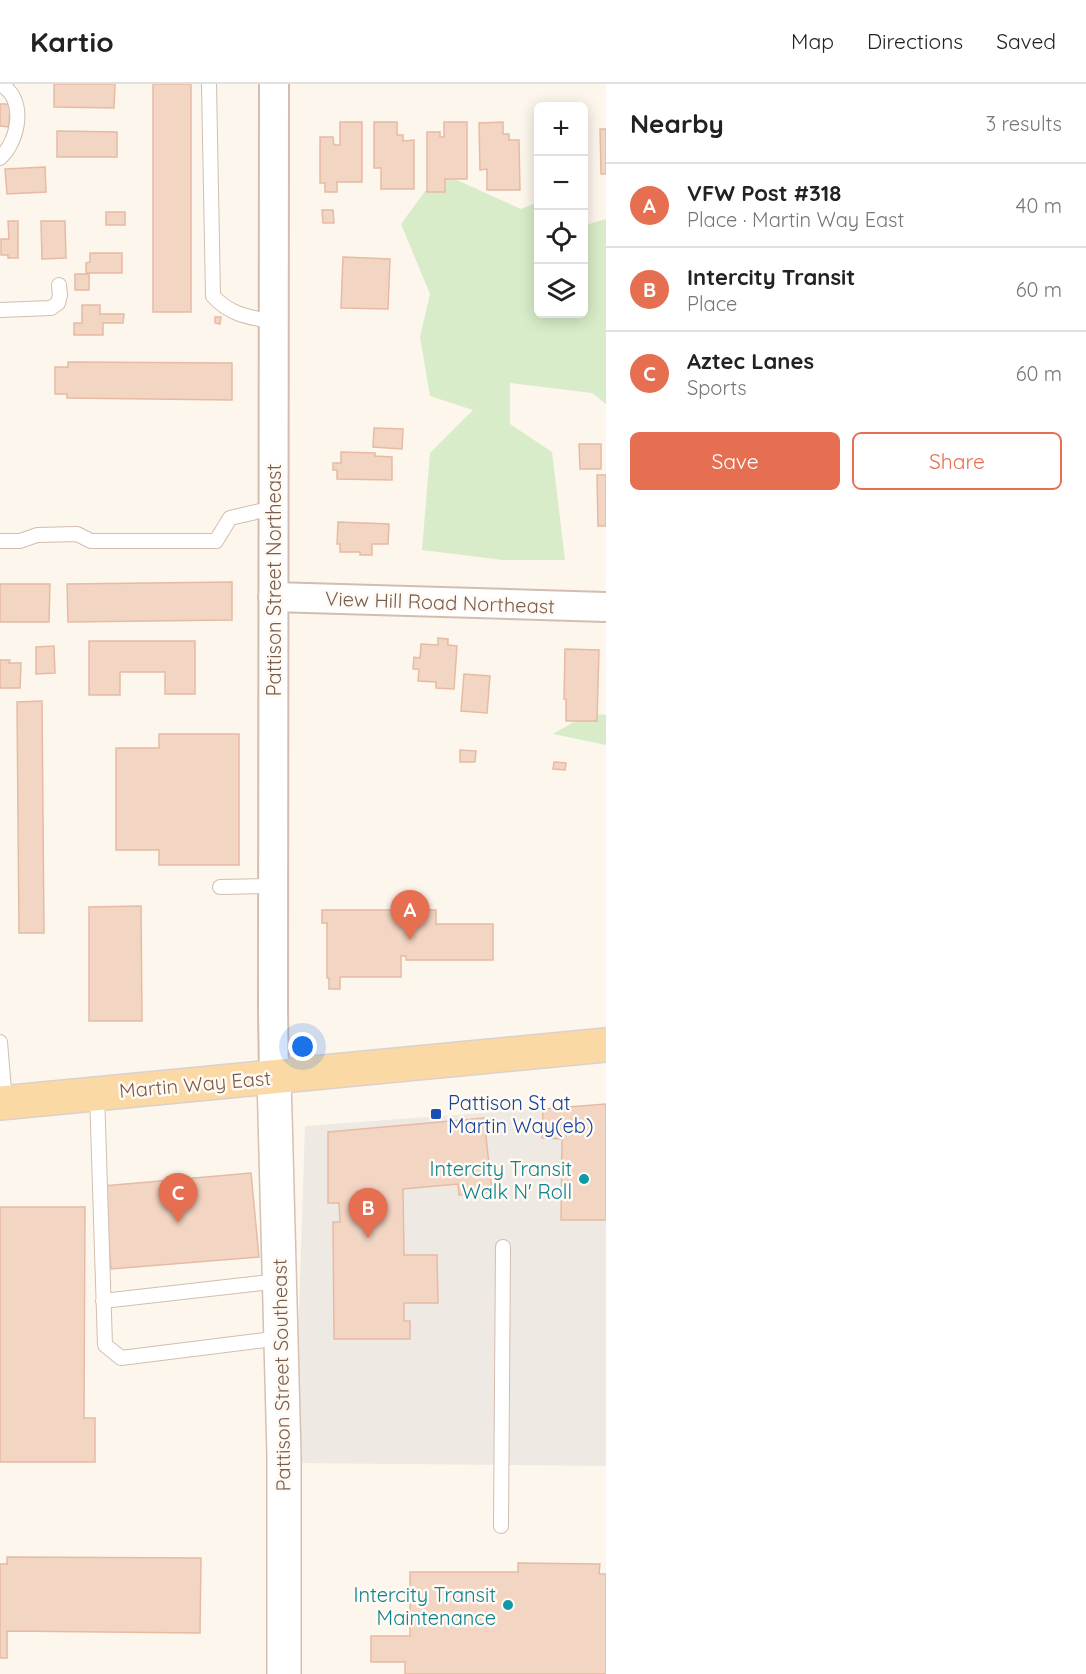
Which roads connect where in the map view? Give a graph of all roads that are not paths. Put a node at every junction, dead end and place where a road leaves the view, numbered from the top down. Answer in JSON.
{"nodes":[{"id":1,"x":0,"y":84,"type":"edge"},
{"id":2,"x":208,"y":84,"type":"edge"},
{"id":3,"x":274,"y":84,"type":"edge"},
{"id":4,"x":0,"y":158,"type":"edge"},
{"id":5,"x":59,"y":285,"type":"dead end"},
{"id":6,"x":0,"y":310,"type":"edge"},
{"id":7,"x":274,"y":322,"type":"junction"},
{"id":8,"x":273,"y":508,"type":"junction"},
{"id":9,"x":0,"y":541,"type":"edge"},
{"id":10,"x":273,"y":597,"type":"junction"},
{"id":11,"x":606,"y":607,"type":"edge"},
{"id":12,"x":273,"y":886,"type":"junction"},
{"id":13,"x":220,"y":888,"type":"dead end"},
{"id":14,"x":0,"y":1042,"type":"edge"},
{"id":15,"x":606,"y":1045,"type":"edge"},
{"id":16,"x":274,"y":1077,"type":"junction"},
{"id":17,"x":97,"y":1093,"type":"junction"},
{"id":18,"x":2,"y":1102,"type":"edge"},
{"id":19,"x":504,"y":1247,"type":"dead end"},
{"id":20,"x":279,"y":1281,"type":"junction"},
{"id":21,"x":103,"y":1301,"type":"junction"},
{"id":22,"x":281,"y":1338,"type":"junction"},
{"id":23,"x":501,"y":1526,"type":"dead end"},
{"id":24,"x":284,"y":1674,"type":"edge"}],
"edges":[{"from":1,"to":4,"type":"lane"},
{"from":2,"to":7,"type":"lane"},
{"from":3,"to":7,"type":"street","name":"Pattison Street Northeast"},
{"from":5,"to":6,"type":"lane"},
{"from":7,"to":8,"type":"street","name":"Pattison Street Northeast"},
{"from":8,"to":9,"type":"lane"},
{"from":8,"to":10,"type":"street","name":"Pattison Street Northeast"},
{"from":10,"to":11,"type":"street","name":"View Hill Road Northeast"},
{"from":10,"to":12,"type":"street","name":"Pattison Street Northeast"},
{"from":12,"to":13,"type":"lane"},
{"from":12,"to":16,"type":"street","name":"Pattison Street Northeast"},
{"from":14,"to":18,"type":"lane"},
{"from":15,"to":16,"type":"main road","name":"Martin Way East"},
{"from":16,"to":17,"type":"main road","name":"Martin Way East"},
{"from":16,"to":20,"type":"street","name":"Pattison Street Southeast"},
{"from":17,"to":18,"type":"main road","name":"Martin Way East"},
{"from":17,"to":21,"type":"lane"},
{"from":19,"to":23,"type":"lane"},
{"from":20,"to":21,"type":"lane"},
{"from":20,"to":22,"type":"street","name":"Pattison Street Southeast"},
{"from":21,"to":22,"type":"lane"},
{"from":22,"to":24,"type":"street","name":"Pattison Street Southeast"}]}
